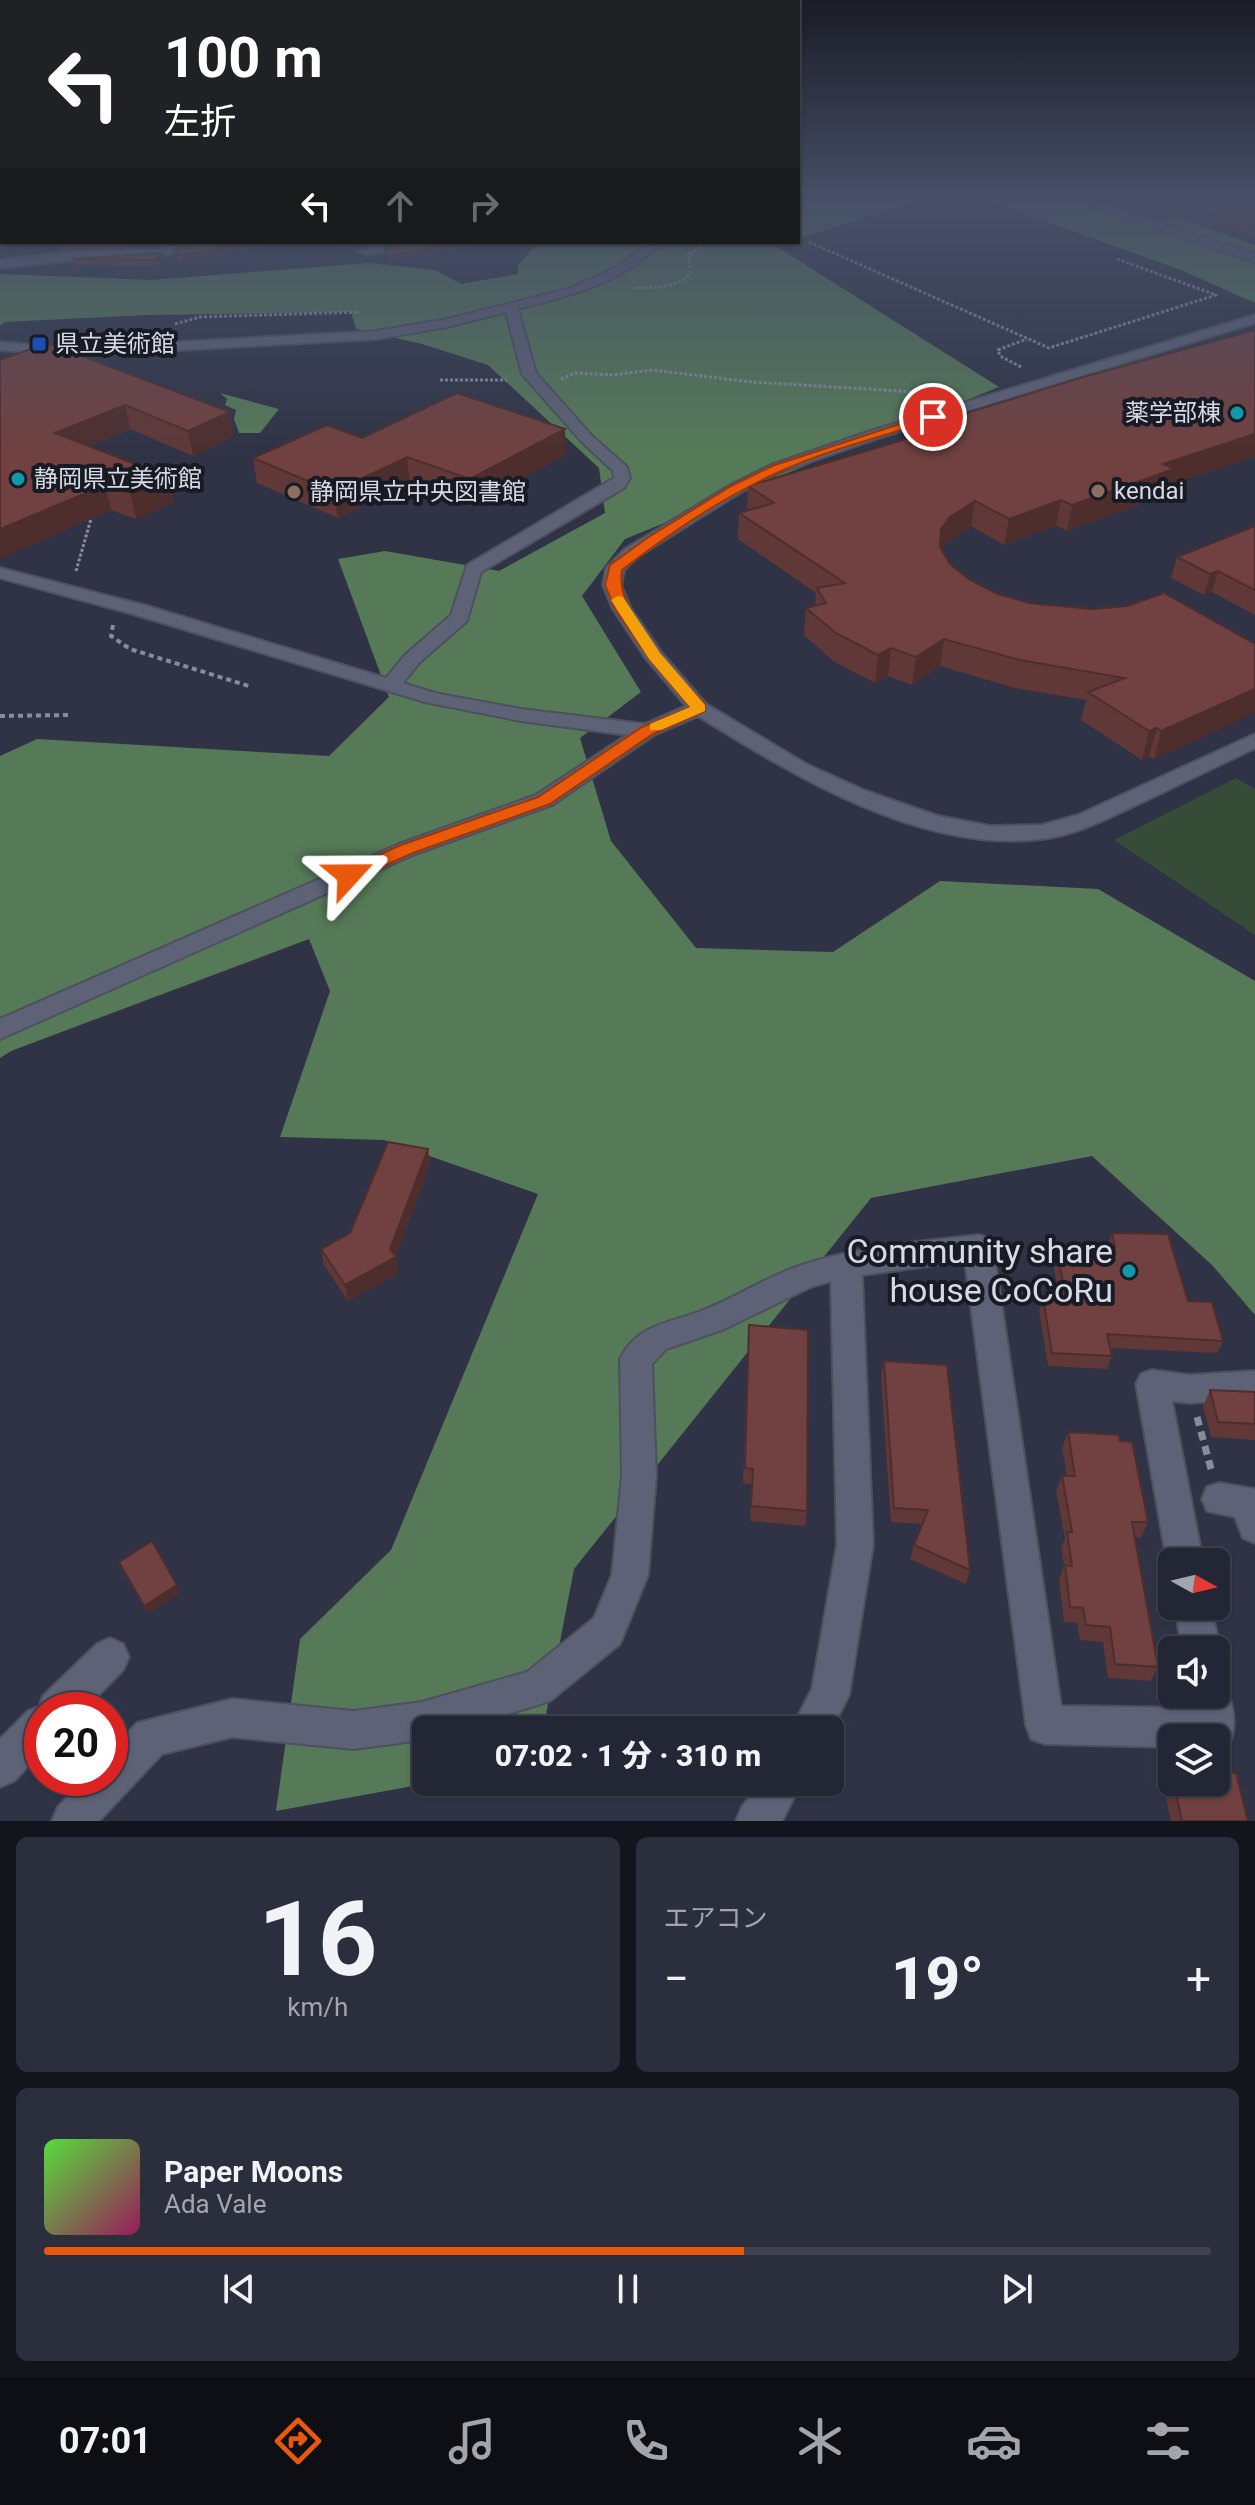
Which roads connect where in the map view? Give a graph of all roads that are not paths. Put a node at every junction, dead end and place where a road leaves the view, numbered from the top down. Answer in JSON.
{"nodes":[{"id":1,"x":593,"y":285,"type":"edge"},
{"id":2,"x":511,"y":308,"type":"junction"},
{"id":3,"x":1255,"y":319,"type":"edge"},
{"id":4,"x":0,"y":346,"type":"edge"},
{"id":5,"x":62,"y":352,"type":"junction"},
{"id":6,"x":0,"y":364,"type":"edge"},
{"id":7,"x":0,"y":573,"type":"edge"},
{"id":8,"x":392,"y":684,"type":"junction"},
{"id":9,"x":699,"y":708,"type":"junction"},
{"id":10,"x":647,"y":731,"type":"junction"},
{"id":11,"x":1255,"y":740,"type":"edge"},
{"id":12,"x":0,"y":1030,"type":"edge"},
{"id":13,"x":846,"y":1264,"type":"junction"},
{"id":14,"x":1255,"y":1385,"type":"edge"},
{"id":15,"x":1219,"y":1499,"type":"road end"},
{"id":16,"x":1255,"y":1526,"type":"edge"},
{"id":17,"x":1182,"y":1548,"type":"edge"},
{"id":18,"x":110,"y":1657,"type":"dead end"},
{"id":19,"x":75,"y":1692,"type":"edge"},
{"id":20,"x":1212,"y":1708,"type":"edge"},
{"id":21,"x":818,"y":1716,"type":"edge"},
{"id":22,"x":24,"y":1743,"type":"edge"},
{"id":23,"x":0,"y":1767,"type":"edge"},
{"id":24,"x":774,"y":1796,"type":"edge"},
{"id":25,"x":72,"y":1821,"type":"edge"},
{"id":26,"x":756,"y":1821,"type":"edge"}],
"edges":[{"from":1,"to":2,"type":"street"},
{"from":2,"to":5,"type":"street"},
{"from":2,"to":8,"type":"street"},
{"from":3,"to":9,"type":"street"},
{"from":4,"to":5,"type":"street"},
{"from":5,"to":6,"type":"street"},
{"from":7,"to":8,"type":"street"},
{"from":8,"to":10,"type":"street"},
{"from":9,"to":10,"type":"street"},
{"from":9,"to":11,"type":"street"},
{"from":10,"to":12,"type":"street"},
{"from":13,"to":20,"type":"street"},
{"from":13,"to":21,"type":"street"},
{"from":13,"to":25,"type":"street"},
{"from":14,"to":17,"type":"street"},
{"from":15,"to":16,"type":"street"},
{"from":18,"to":19,"type":"street"},
{"from":22,"to":23,"type":"street"},
{"from":24,"to":26,"type":"street"}]}
